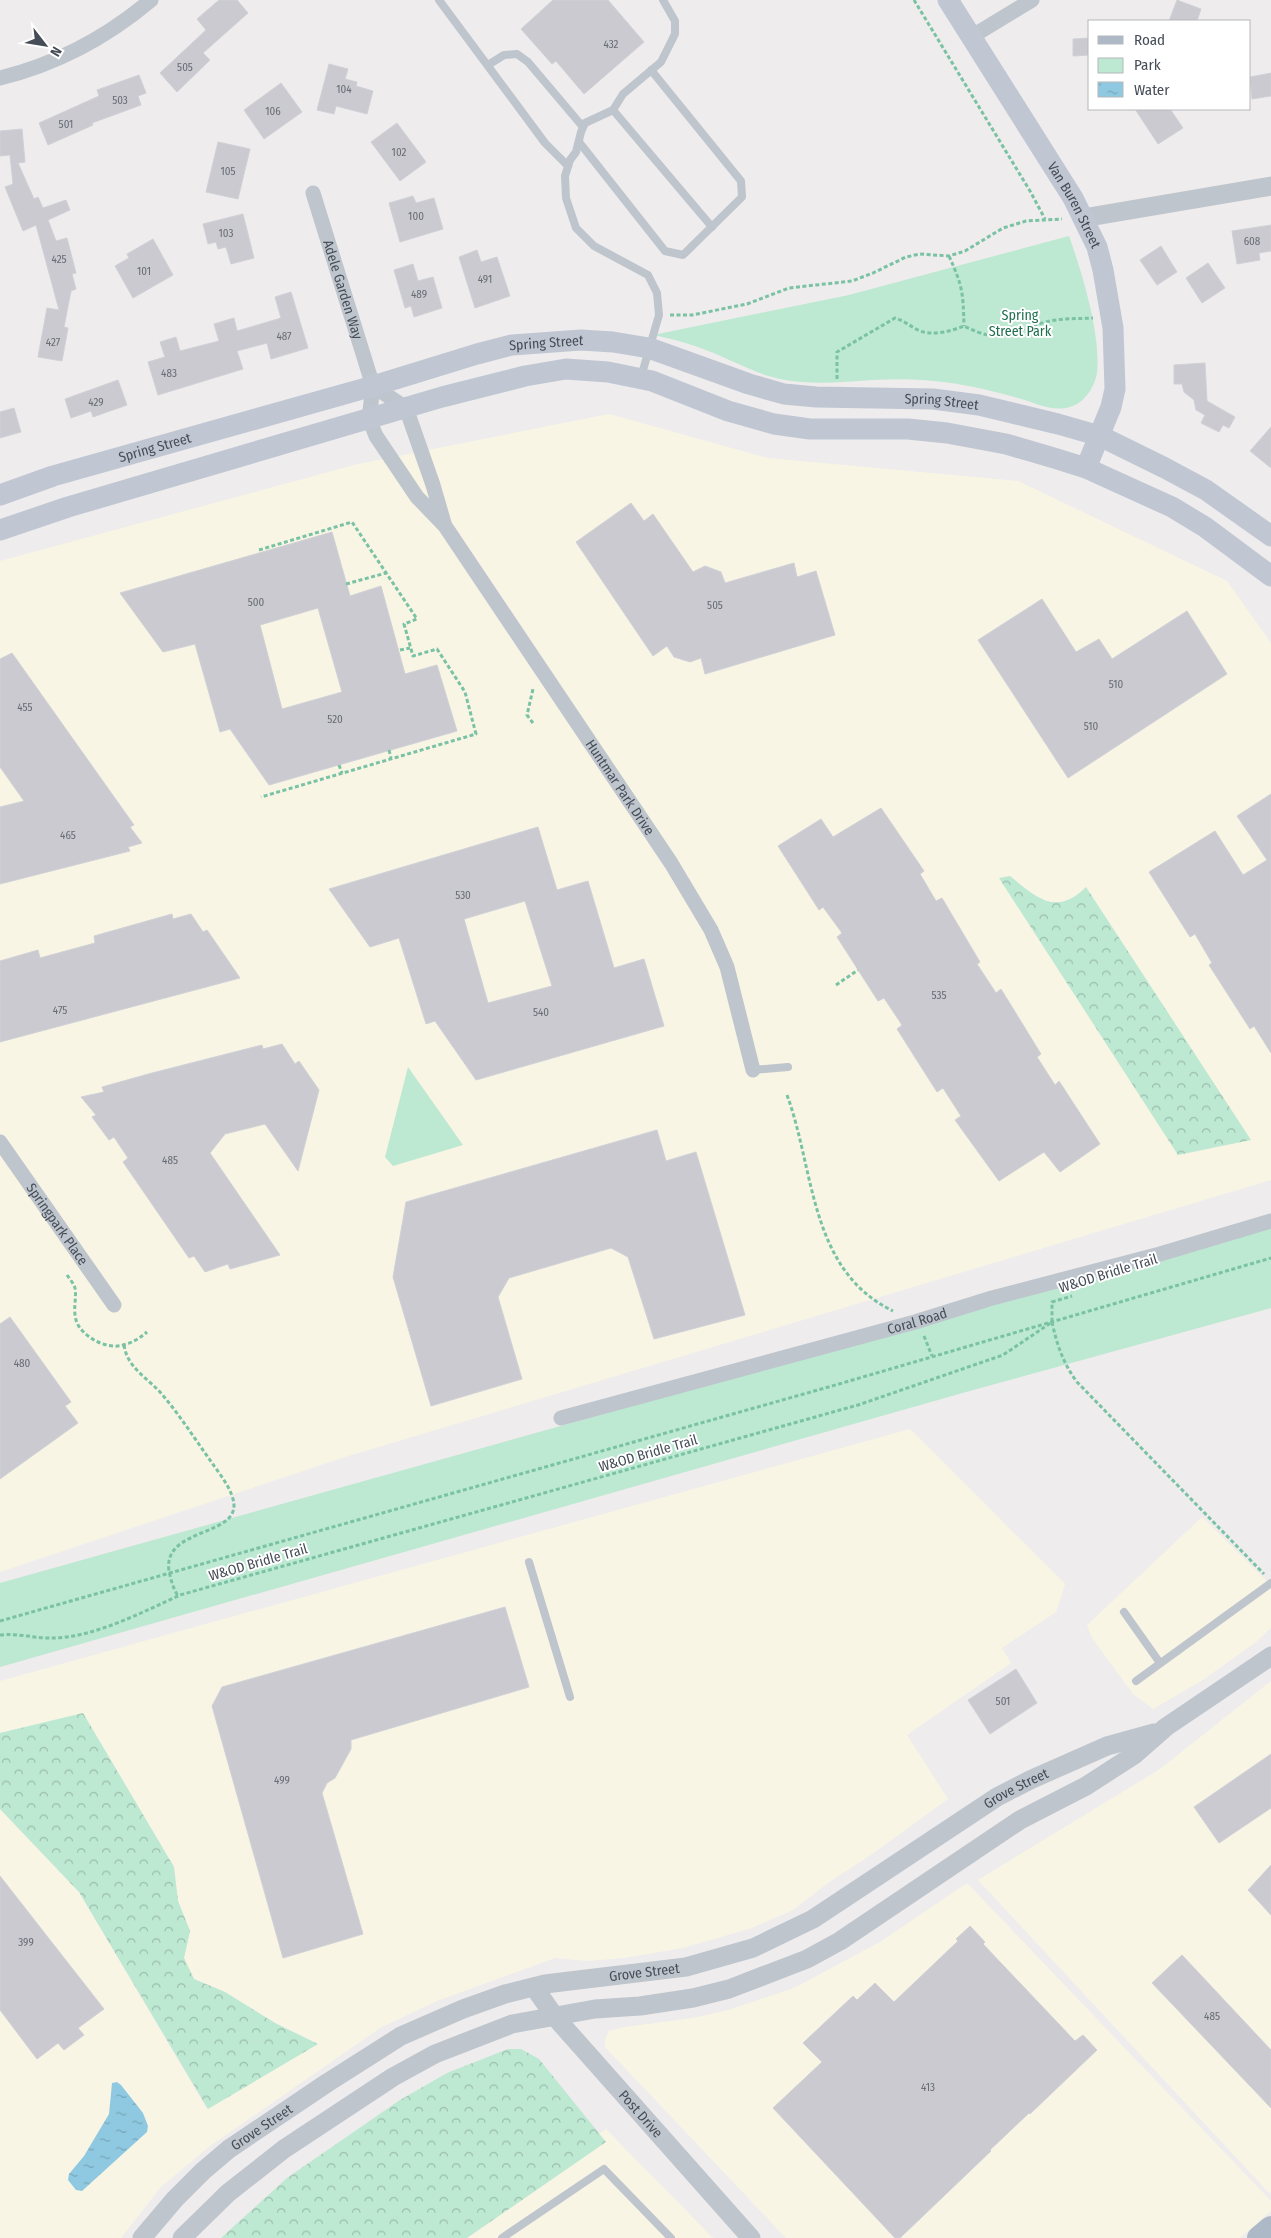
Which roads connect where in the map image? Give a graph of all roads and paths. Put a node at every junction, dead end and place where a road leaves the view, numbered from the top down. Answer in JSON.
{"nodes":[{"id":1,"x":151,"y":0,"type":"edge"},
{"id":2,"x":439,"y":0,"type":"edge"},
{"id":3,"x":663,"y":0,"type":"edge"},
{"id":4,"x":914,"y":0,"type":"edge"},
{"id":5,"x":948,"y":0,"type":"edge"},
{"id":6,"x":1032,"y":0,"type":"edge"},
{"id":7,"x":971,"y":37,"type":"junction"},
{"id":8,"x":488,"y":65,"type":"junction"},
{"id":9,"x":651,"y":70,"type":"junction"},
{"id":10,"x":0,"y":78,"type":"edge"},
{"id":11,"x":613,"y":110,"type":"junction"},
{"id":12,"x":583,"y":127,"type":"junction"},
{"id":13,"x":578,"y":142,"type":"junction"},
{"id":14,"x":568,"y":166,"type":"junction"},
{"id":15,"x":1271,"y":186,"type":"edge"},
{"id":16,"x":313,"y":193,"type":"dead end"},
{"id":17,"x":1082,"y":218,"type":"junction"},
{"id":18,"x":1045,"y":219,"type":"junction"},
{"id":19,"x":712,"y":227,"type":"junction"},
{"id":20,"x":949,"y":256,"type":"junction"},
{"id":21,"x":659,"y":315,"type":"junction"},
{"id":22,"x":1093,"y":318,"type":"dead end"},
{"id":23,"x":964,"y":326,"type":"junction"},
{"id":24,"x":649,"y":348,"type":"junction"},
{"id":25,"x":641,"y":379,"type":"junction"},
{"id":26,"x":838,"y":384,"type":"dead end"},
{"id":27,"x":373,"y":386,"type":"junction"},
{"id":28,"x":406,"y":408,"type":"junction"},
{"id":29,"x":369,"y":420,"type":"junction"},
{"id":30,"x":1100,"y":436,"type":"junction"},
{"id":31,"x":1086,"y":468,"type":"junction"},
{"id":32,"x":0,"y":495,"type":"edge"},
{"id":33,"x":445,"y":526,"type":"junction"},
{"id":34,"x":0,"y":530,"type":"edge"},
{"id":35,"x":1271,"y":536,"type":"edge"},
{"id":36,"x":259,"y":550,"type":"dead end"},
{"id":37,"x":386,"y":573,"type":"junction"},
{"id":38,"x":1271,"y":576,"type":"edge"},
{"id":39,"x":346,"y":584,"type":"dead end"},
{"id":40,"x":410,"y":648,"type":"junction"},
{"id":41,"x":400,"y":650,"type":"dead end"},
{"id":42,"x":534,"y":689,"type":"dead end"},
{"id":43,"x":533,"y":723,"type":"dead end"},
{"id":44,"x":389,"y":750,"type":"dead end"},
{"id":45,"x":391,"y":758,"type":"junction"},
{"id":46,"x":339,"y":764,"type":"dead end"},
{"id":47,"x":342,"y":773,"type":"junction"},
{"id":48,"x":261,"y":797,"type":"dead end"},
{"id":49,"x":858,"y":970,"type":"dead end"},
{"id":50,"x":836,"y":985,"type":"dead end"},
{"id":51,"x":788,"y":1067,"type":"dead end"},
{"id":52,"x":753,"y":1070,"type":"joint"},
{"id":53,"x":787,"y":1096,"type":"dead end"},
{"id":54,"x":0,"y":1142,"type":"edge"},
{"id":55,"x":1271,"y":1221,"type":"edge"},
{"id":56,"x":1271,"y":1258,"type":"edge"},
{"id":57,"x":67,"y":1275,"type":"dead end"},
{"id":58,"x":1080,"y":1293,"type":"dead end"},
{"id":59,"x":114,"y":1305,"type":"dead end"},
{"id":60,"x":915,"y":1322,"type":"junction"},
{"id":61,"x":1052,"y":1322,"type":"junction"},
{"id":62,"x":147,"y":1332,"type":"dead end"},
{"id":63,"x":124,"y":1345,"type":"junction"},
{"id":64,"x":932,"y":1356,"type":"junction"},
{"id":65,"x":561,"y":1418,"type":"dead end"},
{"id":66,"x":529,"y":1562,"type":"dead end"},
{"id":67,"x":170,"y":1572,"type":"junction"},
{"id":68,"x":1270,"y":1584,"type":"edge"},
{"id":69,"x":178,"y":1596,"type":"junction"},
{"id":70,"x":1124,"y":1612,"type":"dead end"},
{"id":71,"x":0,"y":1621,"type":"edge"},
{"id":72,"x":0,"y":1635,"type":"edge"},
{"id":73,"x":1271,"y":1656,"type":"edge"},
{"id":74,"x":1160,"y":1664,"type":"junction"},
{"id":75,"x":1136,"y":1681,"type":"dead end"},
{"id":76,"x":570,"y":1697,"type":"dead end"},
{"id":77,"x":1166,"y":1727,"type":"junction"},
{"id":78,"x":534,"y":1987,"type":"junction"},
{"id":79,"x":555,"y":2017,"type":"junction"},
{"id":80,"x":1271,"y":2228,"type":"edge"},
{"id":81,"x":142,"y":2238,"type":"edge"},
{"id":82,"x":182,"y":2238,"type":"edge"},
{"id":83,"x":502,"y":2238,"type":"edge"},
{"id":84,"x":671,"y":2238,"type":"edge"},
{"id":85,"x":752,"y":2238,"type":"edge"},
{"id":86,"x":1259,"y":2238,"type":"edge"}],
"edges":[{"from":1,"to":10,"type":"street"},
{"from":2,"to":8,"type":"lane"},
{"from":3,"to":9,"type":"lane"},
{"from":4,"to":18,"type":"path"},
{"from":5,"to":7,"type":"main road","name":"Van Buren Street"},
{"from":6,"to":7,"type":"street"},
{"from":7,"to":17,"type":"main road","name":"Van Buren Street"},
{"from":8,"to":12,"type":"lane"},
{"from":8,"to":14,"type":"lane"},
{"from":9,"to":11,"type":"lane"},
{"from":9,"to":19,"type":"lane"},
{"from":11,"to":12,"type":"lane"},
{"from":11,"to":19,"type":"lane"},
{"from":12,"to":13,"type":"lane"},
{"from":13,"to":14,"type":"lane"},
{"from":13,"to":19,"type":"lane"},
{"from":14,"to":21,"type":"lane"},
{"from":15,"to":17,"type":"street"},
{"from":16,"to":27,"type":"street","name":"Adele Garden Way"},
{"from":17,"to":18,"type":"path"},
{"from":17,"to":30,"type":"main road","name":"Van Buren Street"},
{"from":18,"to":20,"type":"path"},
{"from":20,"to":21,"type":"path"},
{"from":20,"to":23,"type":"path"},
{"from":21,"to":24,"type":"lane"},
{"from":22,"to":23,"type":"path"},
{"from":23,"to":26,"type":"path"},
{"from":24,"to":25,"type":"lane"},
{"from":24,"to":27,"type":"main road","name":"Spring Street"},
{"from":24,"to":30,"type":"main road","name":"Spring Street"},
{"from":25,"to":28,"type":"main road","name":"Spring Street"},
{"from":25,"to":31,"type":"main road","name":"Spring Street"},
{"from":27,"to":28,"type":"street"},
{"from":27,"to":29,"type":"street"},
{"from":27,"to":32,"type":"main road","name":"Spring Street"},
{"from":28,"to":29,"type":"main road","name":"Spring Street"},
{"from":28,"to":33,"type":"street","name":"Huntmar Park Drive"},
{"from":29,"to":33,"type":"street","name":"Huntmar Park Drive"},
{"from":29,"to":34,"type":"main road","name":"Spring Street"},
{"from":30,"to":31,"type":"main road","name":"Van Buren Street"},
{"from":30,"to":35,"type":"main road"},
{"from":31,"to":38,"type":"main road"},
{"from":33,"to":52,"type":"street","name":"Huntmar Park Drive"},
{"from":36,"to":37,"type":"path"},
{"from":37,"to":39,"type":"path"},
{"from":37,"to":40,"type":"path"},
{"from":40,"to":41,"type":"path"},
{"from":40,"to":45,"type":"path"},
{"from":42,"to":43,"type":"path"},
{"from":44,"to":45,"type":"path"},
{"from":45,"to":47,"type":"path"},
{"from":46,"to":47,"type":"path"},
{"from":47,"to":48,"type":"path"},
{"from":49,"to":50,"type":"path"},
{"from":51,"to":52,"type":"lane"},
{"from":53,"to":60,"type":"path"},
{"from":54,"to":59,"type":"street","name":"Springpark Place"},
{"from":55,"to":60,"type":"street","name":"Coral Road"},
{"from":56,"to":61,"type":"path"},
{"from":57,"to":63,"type":"path"},
{"from":58,"to":61,"type":"path","name":"W&OD Bridle Trail"},
{"from":60,"to":64,"type":"path"},
{"from":60,"to":65,"type":"street","name":"Coral Road"},
{"from":61,"to":64,"type":"path"},
{"from":61,"to":68,"type":"path"},
{"from":61,"to":69,"type":"path","name":"W&OD Bridle Trail"},
{"from":62,"to":63,"type":"path"},
{"from":63,"to":67,"type":"path"},
{"from":64,"to":67,"type":"path"},
{"from":66,"to":76,"type":"lane"},
{"from":67,"to":69,"type":"path"},
{"from":67,"to":71,"type":"path"},
{"from":68,"to":74,"type":"lane"},
{"from":69,"to":72,"type":"path","name":"W&OD Bridle Trail"},
{"from":70,"to":74,"type":"lane"},
{"from":73,"to":77,"type":"street","name":"Grove Street"},
{"from":74,"to":75,"type":"lane"},
{"from":77,"to":78,"type":"street","name":"Grove Street"},
{"from":77,"to":79,"type":"street","name":"Grove Street"},
{"from":78,"to":79,"type":"street","name":"Post Drive"},
{"from":78,"to":81,"type":"street","name":"Grove Street"},
{"from":79,"to":82,"type":"street","name":"Grove Street"},
{"from":79,"to":85,"type":"street","name":"Post Drive"},
{"from":80,"to":86,"type":"main road"},
{"from":83,"to":84,"type":"lane"}]}
